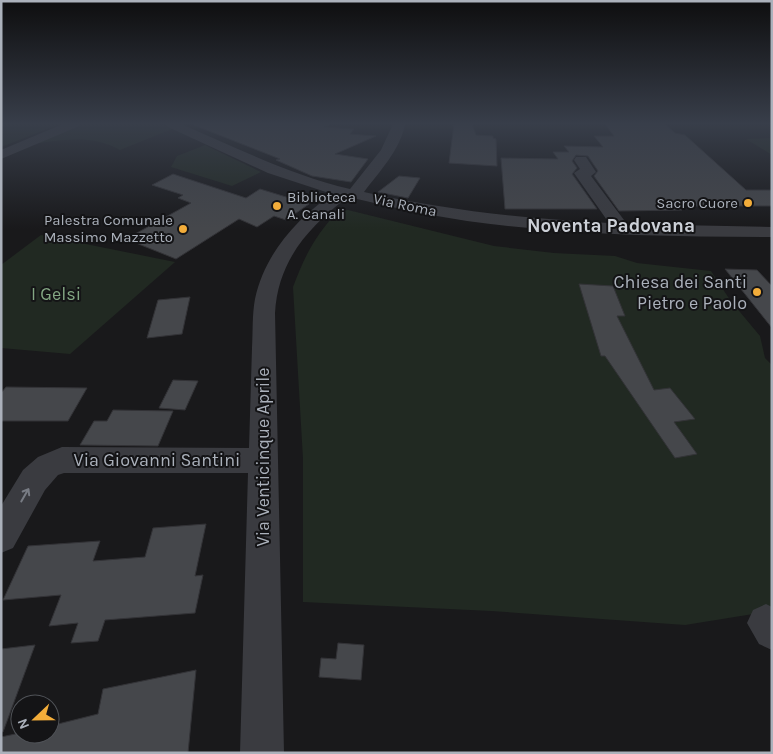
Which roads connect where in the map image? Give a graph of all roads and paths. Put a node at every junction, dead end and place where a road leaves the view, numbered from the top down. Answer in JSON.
{"nodes":[{"id":1,"x":249,"y":159,"type":"edge"},
{"id":2,"x":380,"y":159,"type":"edge"},
{"id":3,"x":581,"y":160,"type":"dead end"},
{"id":4,"x":350,"y":193,"type":"junction"},
{"id":5,"x":622,"y":229,"type":"junction"},
{"id":6,"x":772,"y":232,"type":"edge"},
{"id":7,"x":264,"y":459,"type":"junction"},
{"id":8,"x":1,"y":537,"type":"edge"},
{"id":9,"x":262,"y":753,"type":"edge"}],
"edges":[{"from":1,"to":4,"type":"street","name":"Via Roma"},
{"from":2,"to":4,"type":"street","name":"Via Venticinque Aprile"},
{"from":3,"to":5,"type":"street"},
{"from":4,"to":5,"type":"street","name":"Via Roma"},
{"from":4,"to":7,"type":"street","name":"Via Venticinque Aprile"},
{"from":5,"to":6,"type":"street","name":"Via Roma"},
{"from":8,"to":7,"type":"street","name":"Via Giovanni Santini","one_way":true},
{"from":7,"to":9,"type":"street","name":"Via Venticinque Aprile"}]}
